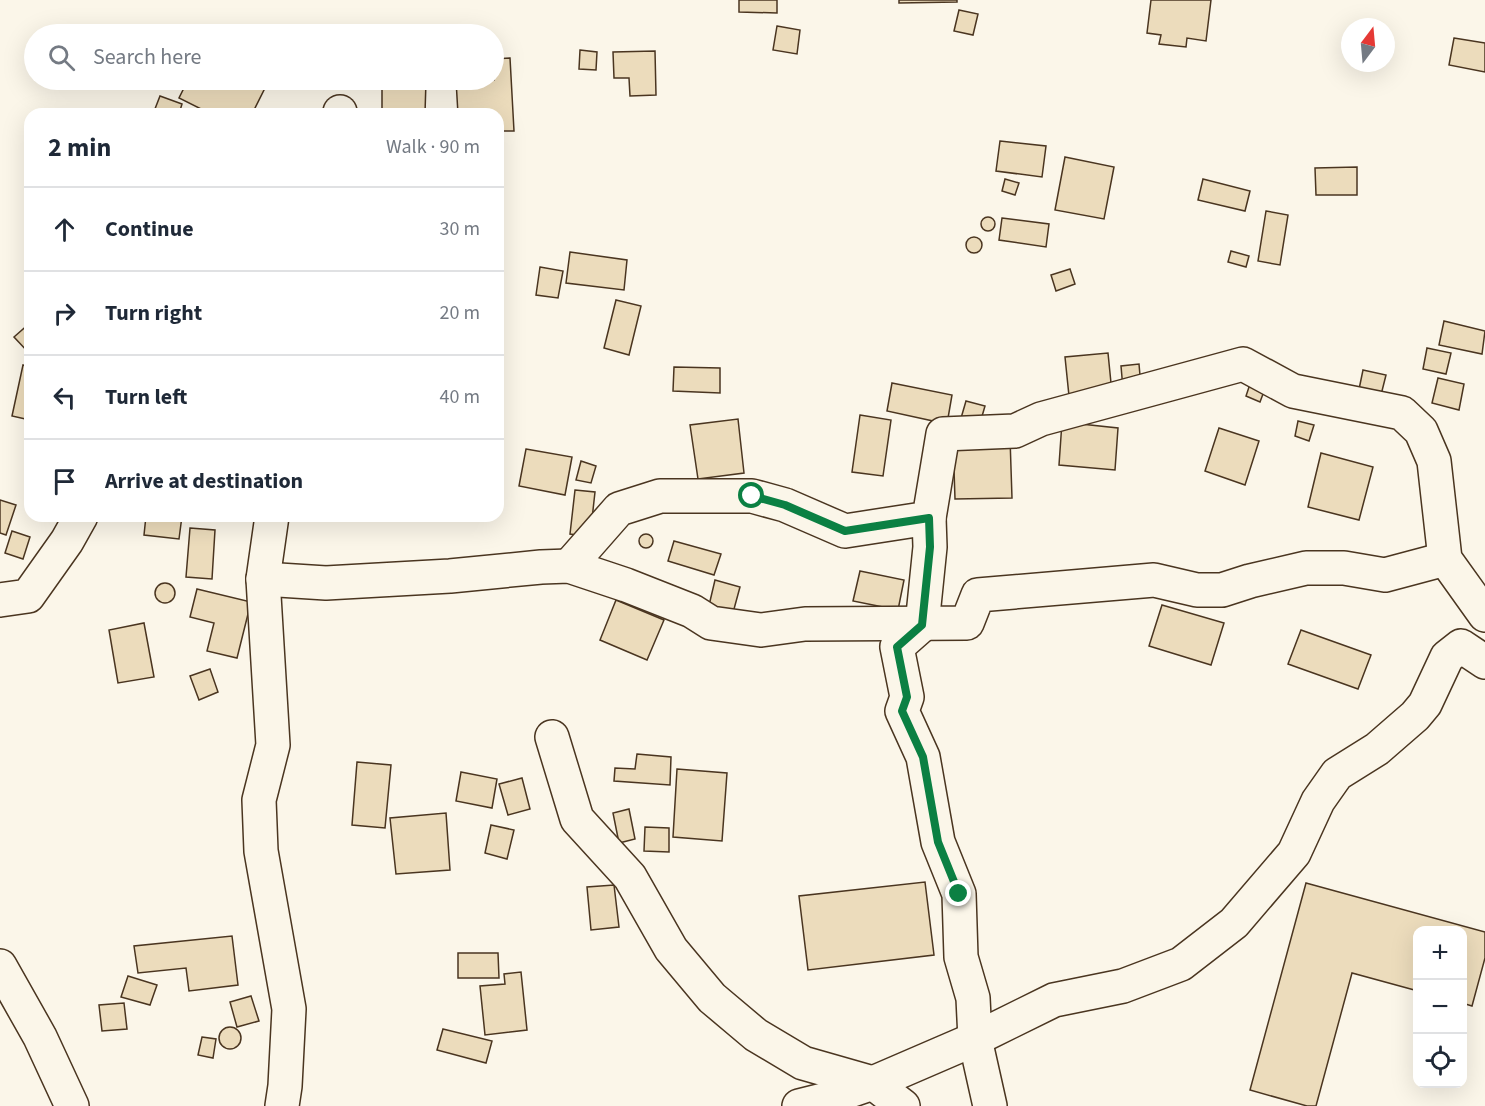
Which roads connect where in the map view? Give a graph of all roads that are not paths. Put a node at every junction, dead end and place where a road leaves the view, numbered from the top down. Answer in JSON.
{"nodes":[{"id":1,"x":929,"y":518,"type":"junction"},
{"id":2,"x":77,"y":522,"type":"edge"},
{"id":3,"x":271,"y":522,"type":"edge"},
{"id":4,"x":1445,"y":559,"type":"junction"},
{"id":5,"x":569,"y":566,"type":"junction"},
{"id":6,"x":263,"y":579,"type":"junction"},
{"id":7,"x":0,"y":600,"type":"edge"},
{"id":8,"x":1485,"y":615,"type":"edge"},
{"id":9,"x":922,"y":625,"type":"junction"},
{"id":10,"x":1485,"y":662,"type":"edge"},
{"id":11,"x":552,"y":737,"type":"dead end"},
{"id":12,"x":0,"y":966,"type":"edge"},
{"id":13,"x":975,"y":1039,"type":"junction"},
{"id":14,"x":873,"y":1083,"type":"junction"},
{"id":15,"x":72,"y":1106,"type":"edge"},
{"id":16,"x":282,"y":1106,"type":"edge"},
{"id":17,"x":799,"y":1106,"type":"edge"},
{"id":18,"x":903,"y":1106,"type":"edge"},
{"id":19,"x":990,"y":1106,"type":"edge"}],
"edges":[{"from":1,"to":4,"type":"street"},
{"from":1,"to":5,"type":"street"},
{"from":1,"to":9,"type":"street"},
{"from":2,"to":7,"type":"street"},
{"from":3,"to":6,"type":"street"},
{"from":4,"to":8,"type":"street"},
{"from":4,"to":9,"type":"street"},
{"from":5,"to":6,"type":"street"},
{"from":5,"to":9,"type":"street"},
{"from":6,"to":16,"type":"street"},
{"from":9,"to":13,"type":"street"},
{"from":10,"to":13,"type":"street"},
{"from":11,"to":14,"type":"street"},
{"from":12,"to":15,"type":"street"},
{"from":13,"to":14,"type":"street"},
{"from":13,"to":19,"type":"street"},
{"from":14,"to":17,"type":"street"},
{"from":14,"to":18,"type":"street"}]}
